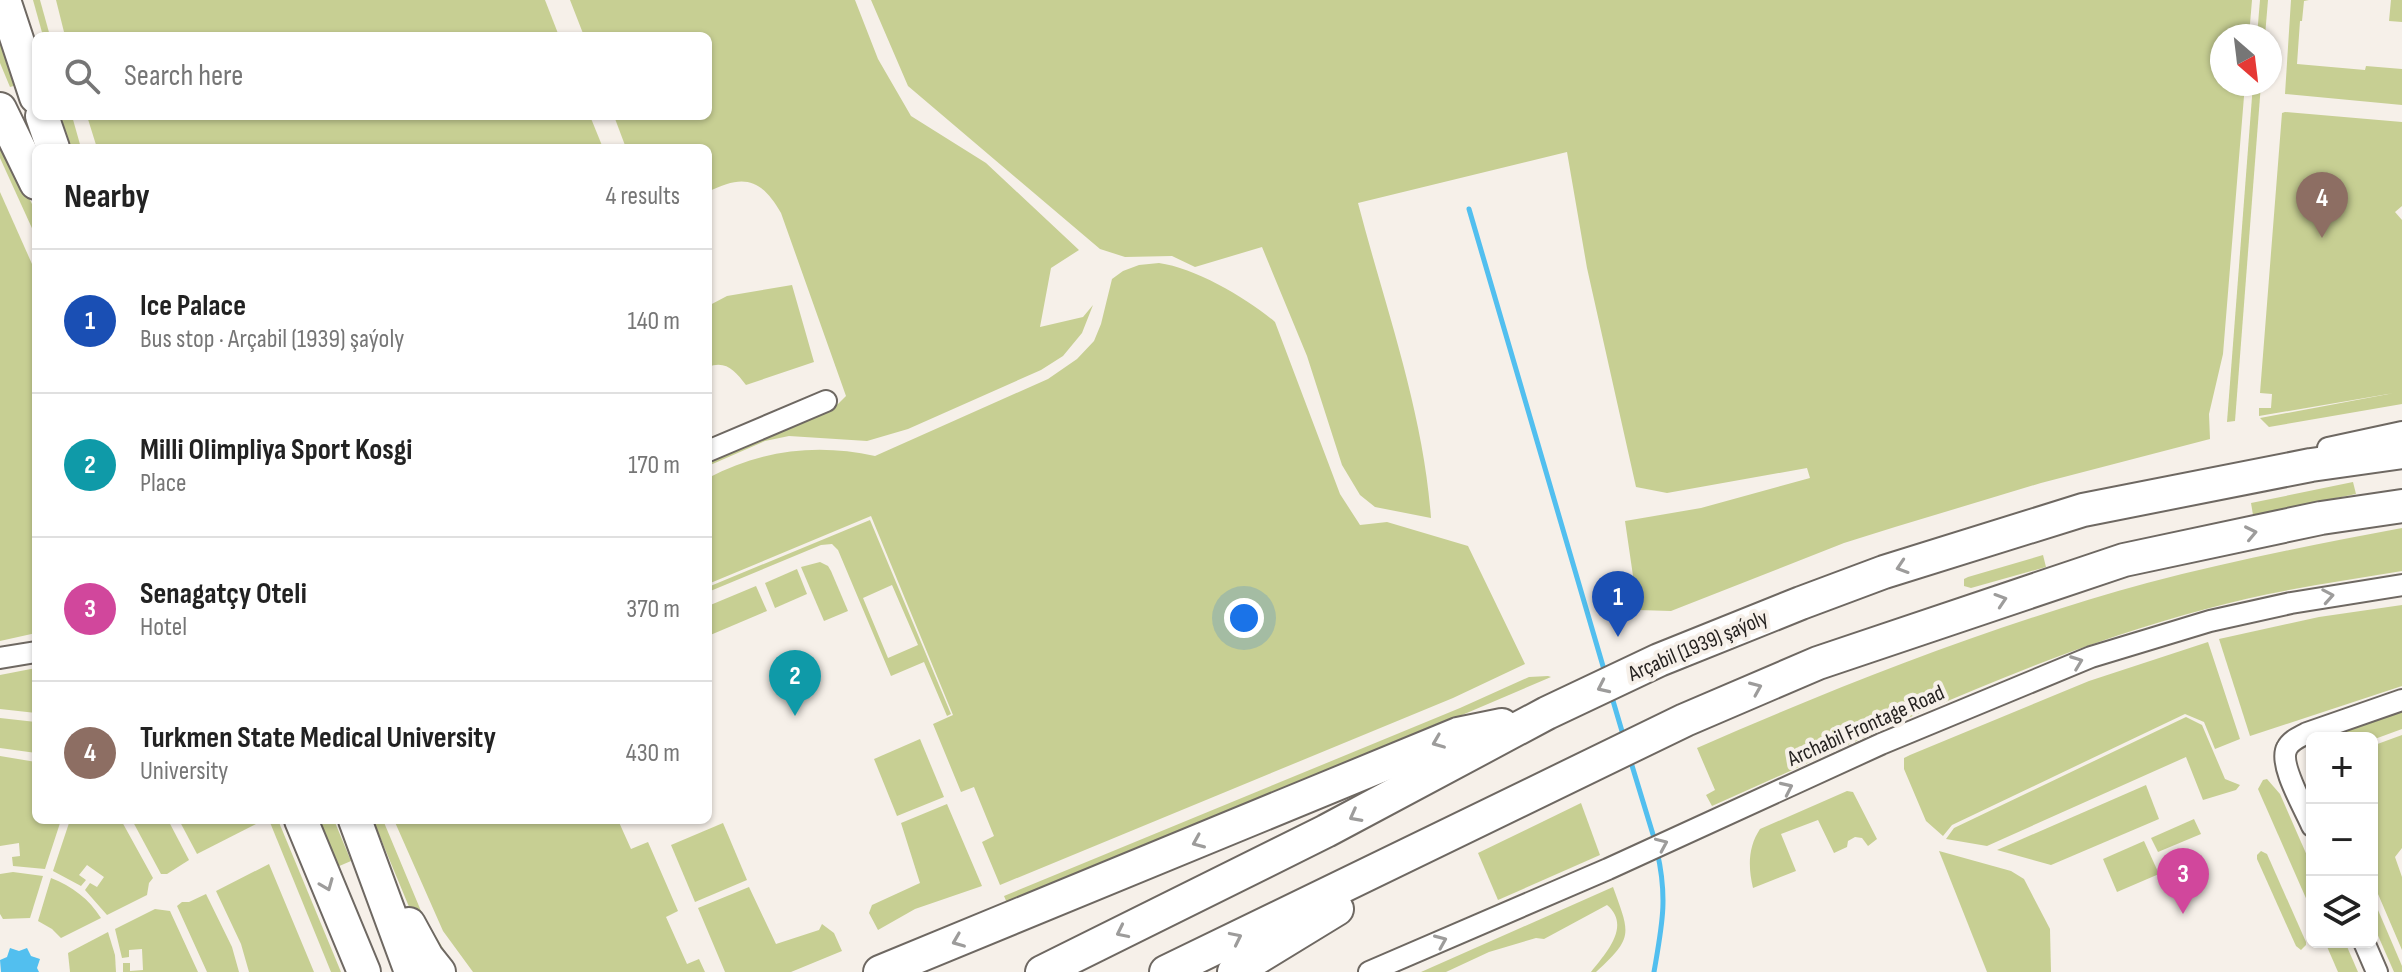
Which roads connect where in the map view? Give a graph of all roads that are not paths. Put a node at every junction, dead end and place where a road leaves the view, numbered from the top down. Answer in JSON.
{"nodes":[{"id":1,"x":6,"y":2,"type":"edge"},
{"id":2,"x":32,"y":84,"type":"edge"},
{"id":3,"x":0,"y":109,"type":"edge"},
{"id":4,"x":43,"y":120,"type":"edge"},
{"id":5,"x":52,"y":144,"type":"edge"},
{"id":6,"x":32,"y":175,"type":"edge"},
{"id":7,"x":826,"y":401,"type":"dead end"},
{"id":8,"x":2402,"y":432,"type":"edge"},
{"id":9,"x":712,"y":449,"type":"edge"},
{"id":10,"x":2402,"y":452,"type":"edge"},
{"id":11,"x":2402,"y":506,"type":"edge"},
{"id":12,"x":2083,"y":510,"type":"junction"},
{"id":13,"x":2402,"y":585,"type":"edge"},
{"id":14,"x":32,"y":653,"type":"edge"},
{"id":15,"x":0,"y":658,"type":"edge"},
{"id":16,"x":2402,"y":700,"type":"edge"},
{"id":17,"x":1544,"y":714,"type":"junction"},
{"id":18,"x":1565,"y":777,"type":"junction"},
{"id":19,"x":2306,"y":812,"type":"edge"},
{"id":20,"x":303,"y":824,"type":"edge"},
{"id":21,"x":360,"y":832,"type":"edge"},
{"id":22,"x":2367,"y":948,"type":"edge"},
{"id":23,"x":357,"y":965,"type":"edge"},
{"id":24,"x":411,"y":972,"type":"edge"},
{"id":25,"x":439,"y":972,"type":"edge"},
{"id":26,"x":880,"y":972,"type":"edge"},
{"id":27,"x":1042,"y":972,"type":"edge"},
{"id":28,"x":1166,"y":972,"type":"edge"},
{"id":29,"x":1234,"y":972,"type":"edge"},
{"id":30,"x":1369,"y":972,"type":"edge"},
{"id":31,"x":2377,"y":972,"type":"edge"}],
"edges":[{"from":1,"to":2,"type":"main road"},
{"from":3,"to":6,"type":"main road"},
{"from":4,"to":5,"type":"main road"},
{"from":7,"to":9,"type":"street"},
{"from":8,"to":12,"type":"street"},
{"from":10,"to":12,"type":"main road","name":"Arçabil (1939) şaýoly"},
{"from":18,"to":11,"type":"main road","one_way":true},
{"from":12,"to":17,"type":"main road","name":"Arçabil (1939) şaýoly","one_way":true},
{"from":30,"to":13,"type":"street","name":"Archabil Frontage Road","one_way":true},
{"from":14,"to":15,"type":"street"},
{"from":16,"to":19,"type":"street"},
{"from":17,"to":26,"type":"main road","one_way":true},
{"from":17,"to":27,"type":"main road","name":"Arçabil (1939) şaýoly","one_way":true},
{"from":28,"to":18,"type":"main road","one_way":true},
{"from":18,"to":29,"type":"main road"},
{"from":20,"to":23,"type":"main road","one_way":true},
{"from":21,"to":24,"type":"main road"},
{"from":21,"to":25,"type":"main road"},
{"from":22,"to":31,"type":"street"}]}
